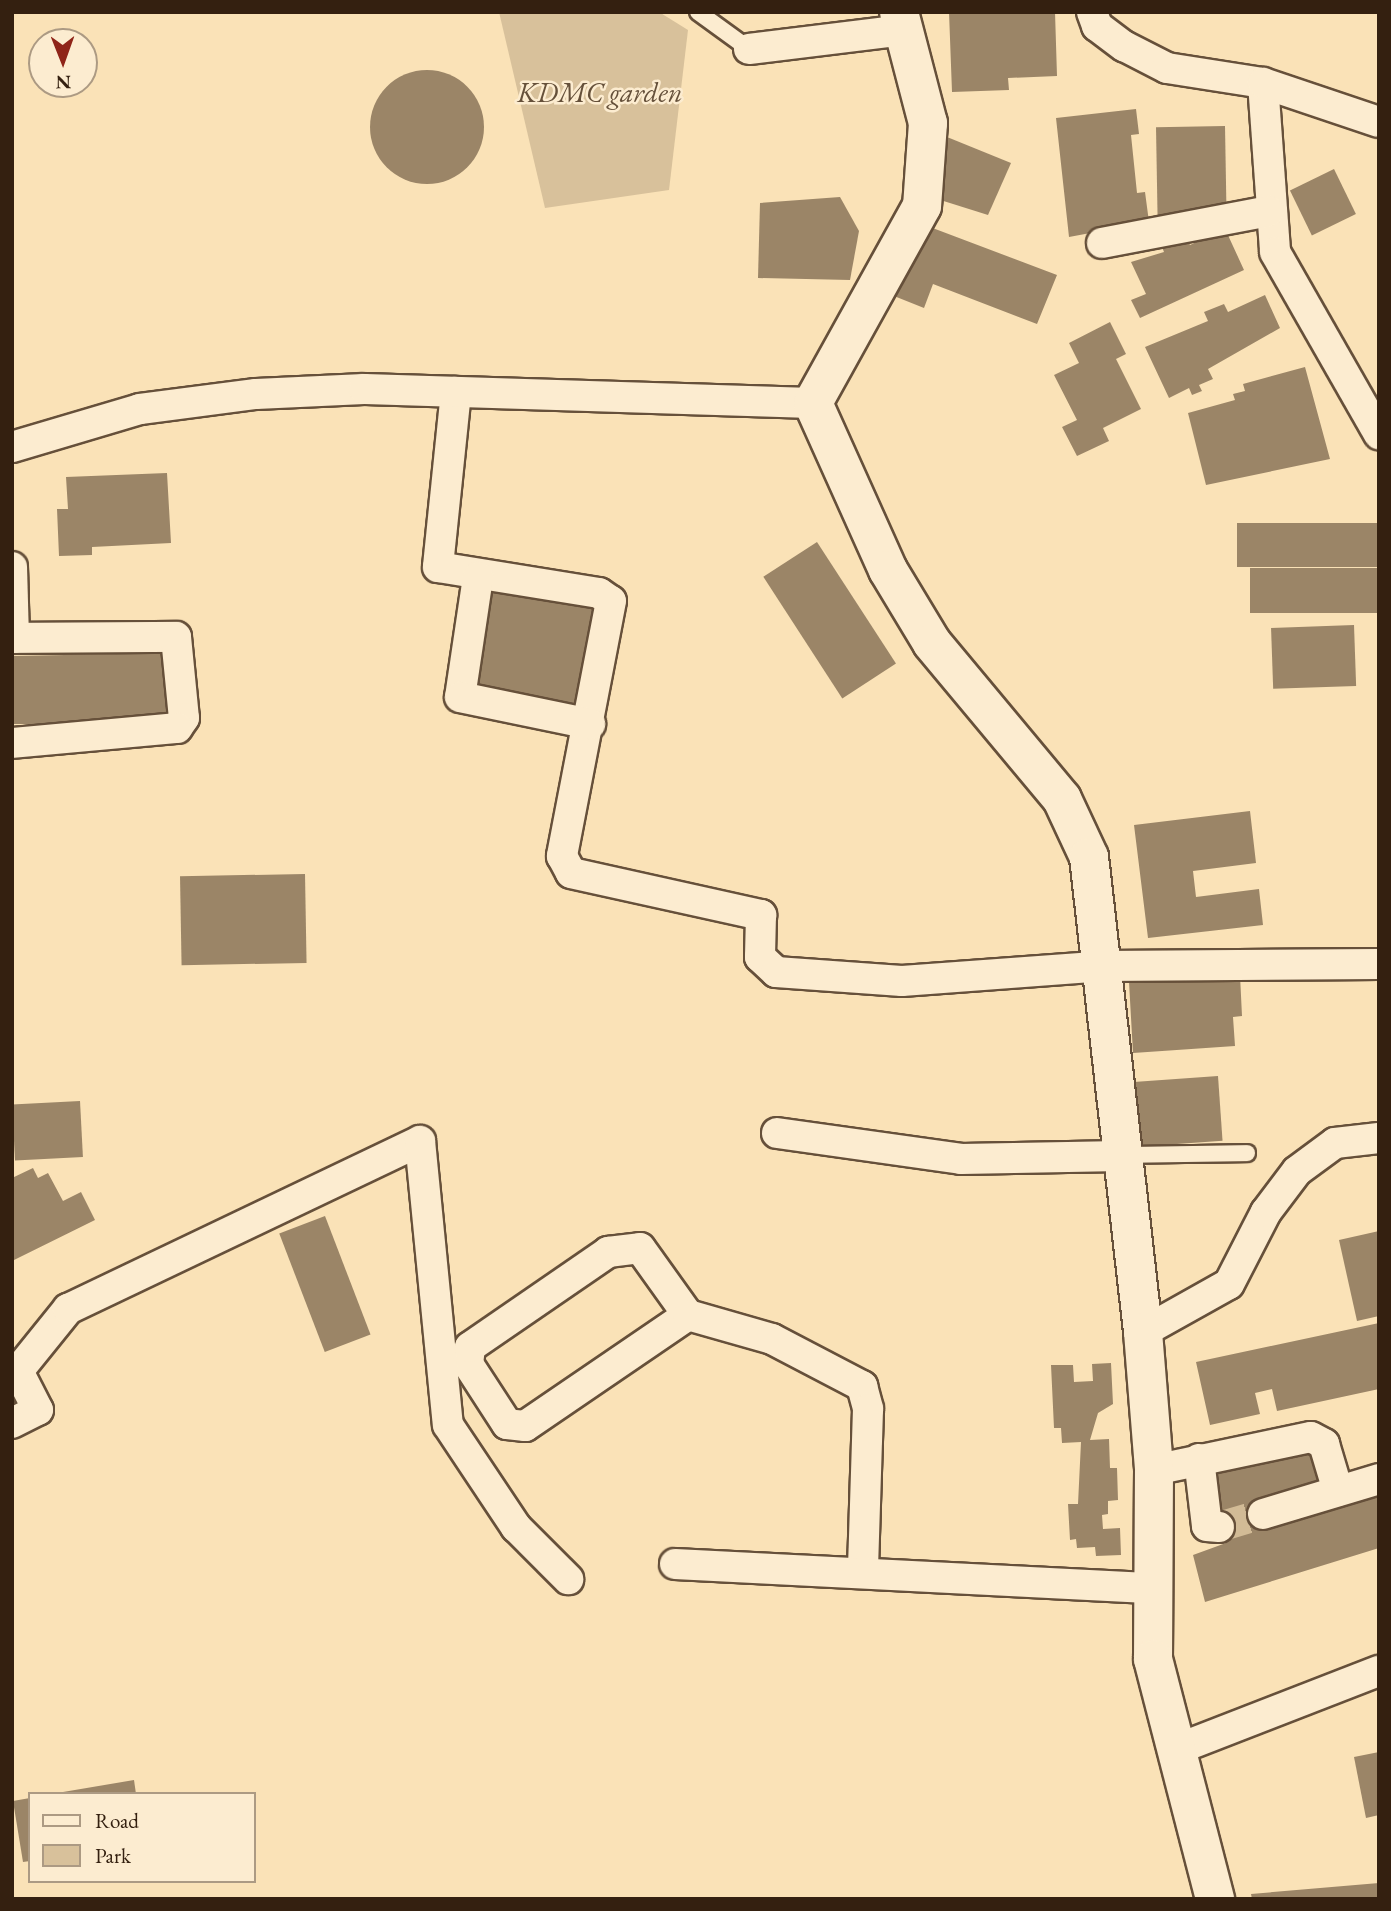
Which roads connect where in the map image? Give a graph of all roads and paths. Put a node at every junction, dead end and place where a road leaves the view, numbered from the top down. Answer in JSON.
{"nodes":[{"id":1,"x":698,"y":12,"type":"edge"},
{"id":2,"x":1092,"y":12,"type":"edge"},
{"id":3,"x":902,"y":21,"type":"edge"},
{"id":4,"x":749,"y":49,"type":"joint"},
{"id":5,"x":1263,"y":83,"type":"junction"},
{"id":6,"x":1379,"y":122,"type":"edge"},
{"id":7,"x":1269,"y":211,"type":"junction"},
{"id":8,"x":1102,"y":243,"type":"dead end"},
{"id":9,"x":456,"y":392,"type":"junction"},
{"id":10,"x":813,"y":403,"type":"junction"},
{"id":11,"x":1379,"y":435,"type":"edge"},
{"id":12,"x":12,"y":447,"type":"edge"},
{"id":13,"x":12,"y":567,"type":"edge"},
{"id":14,"x":478,"y":577,"type":"junction"},
{"id":15,"x":13,"y":638,"type":"edge"},
{"id":16,"x":590,"y":724,"type":"junction"},
{"id":17,"x":12,"y":743,"type":"edge"},
{"id":18,"x":1379,"y":964,"type":"edge"},
{"id":19,"x":1104,"y":966,"type":"junction"},
{"id":20,"x":777,"y":1133,"type":"dead end"},
{"id":21,"x":1379,"y":1138,"type":"edge"},
{"id":22,"x":1247,"y":1153,"type":"dead end"},
{"id":23,"x":1121,"y":1156,"type":"junction"},
{"id":24,"x":688,"y":1315,"type":"junction"},
{"id":25,"x":1143,"y":1332,"type":"junction"},
{"id":26,"x":12,"y":1423,"type":"edge"},
{"id":27,"x":1199,"y":1459,"type":"junction"},
{"id":28,"x":1154,"y":1470,"type":"junction"},
{"id":29,"x":1379,"y":1479,"type":"edge"},
{"id":30,"x":1338,"y":1492,"type":"junction"},
{"id":31,"x":1264,"y":1514,"type":"tunnel mouth"},
{"id":32,"x":1219,"y":1527,"type":"dead end"},
{"id":33,"x":676,"y":1564,"type":"dead end"},
{"id":34,"x":863,"y":1570,"type":"junction"},
{"id":35,"x":568,"y":1579,"type":"dead end"},
{"id":36,"x":1152,"y":1588,"type":"junction"},
{"id":37,"x":1379,"y":1671,"type":"edge"},
{"id":38,"x":1180,"y":1748,"type":"junction"},
{"id":39,"x":1215,"y":1899,"type":"edge"}],
"edges":[{"from":1,"to":4,"type":"lane"},
{"from":2,"to":5,"type":"street"},
{"from":3,"to":4,"type":"street"},
{"from":3,"to":10,"type":"street"},
{"from":5,"to":6,"type":"street"},
{"from":5,"to":7,"type":"street"},
{"from":7,"to":8,"type":"street"},
{"from":7,"to":11,"type":"street"},
{"from":9,"to":10,"type":"street"},
{"from":9,"to":12,"type":"street"},
{"from":9,"to":14,"type":"street"},
{"from":10,"to":19,"type":"street"},
{"from":13,"to":15,"type":"street"},
{"from":14,"to":16,"type":"street"},
{"from":14,"to":16,"type":"street"},
{"from":15,"to":17,"type":"street"},
{"from":16,"to":19,"type":"street"},
{"from":18,"to":19,"type":"street"},
{"from":19,"to":23,"type":"street"},
{"from":20,"to":23,"type":"street"},
{"from":21,"to":25,"type":"street"},
{"from":22,"to":23,"type":"lane"},
{"from":23,"to":25,"type":"street"},
{"from":24,"to":24,"type":"street"},
{"from":24,"to":34,"type":"street"},
{"from":25,"to":28,"type":"street"},
{"from":26,"to":35,"type":"street"},
{"from":27,"to":28,"type":"street"},
{"from":27,"to":30,"type":"street"},
{"from":27,"to":32,"type":"street"},
{"from":28,"to":36,"type":"street"},
{"from":29,"to":30,"type":"street"},
{"from":30,"to":31,"type":"street"},
{"from":33,"to":34,"type":"street"},
{"from":34,"to":36,"type":"street"},
{"from":36,"to":38,"type":"street"},
{"from":37,"to":38,"type":"street"},
{"from":38,"to":39,"type":"street"}]}
